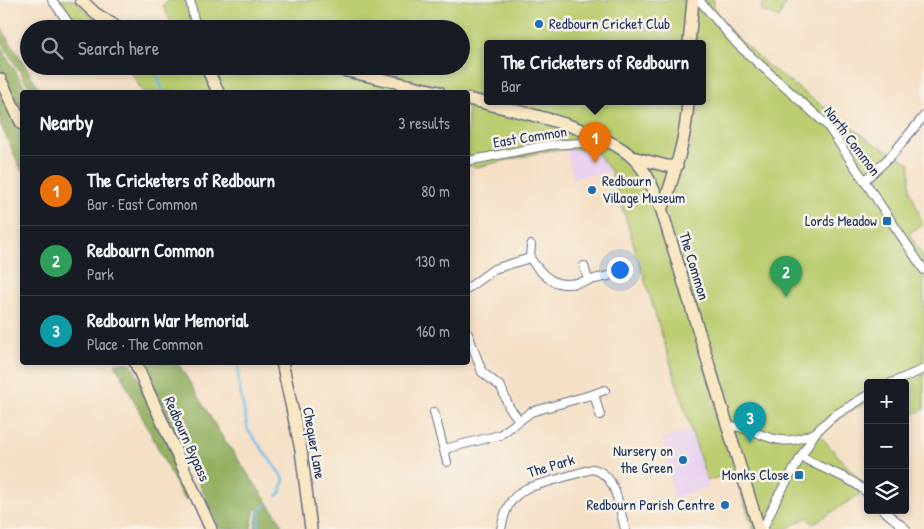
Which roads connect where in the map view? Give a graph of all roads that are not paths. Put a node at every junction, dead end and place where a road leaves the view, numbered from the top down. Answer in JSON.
{"nodes":[{"id":1,"x":52,"y":0,"type":"edge"},
{"id":2,"x":82,"y":0,"type":"edge"},
{"id":3,"x":190,"y":0,"type":"edge"},
{"id":4,"x":693,"y":0,"type":"edge"},
{"id":5,"x":699,"y":0,"type":"edge"},
{"id":6,"x":66,"y":20,"type":"edge"},
{"id":7,"x":105,"y":20,"type":"edge"},
{"id":8,"x":194,"y":20,"type":"edge"},
{"id":9,"x":689,"y":40,"type":"edge"},
{"id":10,"x":210,"y":75,"type":"edge"},
{"id":11,"x":364,"y":75,"type":"edge"},
{"id":12,"x":0,"y":79,"type":"edge"},
{"id":13,"x":217,"y":90,"type":"edge"},
{"id":14,"x":430,"y":90,"type":"edge"},
{"id":15,"x":470,"y":101,"type":"edge"},
{"id":16,"x":484,"y":104,"type":"edge"},
{"id":17,"x":488,"y":105,"type":"edge"},
{"id":18,"x":688,"y":105,"type":"edge"},
{"id":19,"x":924,"y":116,"type":"edge"},
{"id":20,"x":20,"y":120,"type":"edge"},
{"id":21,"x":597,"y":138,"type":"junction"},
{"id":22,"x":632,"y":157,"type":"junction"},
{"id":23,"x":470,"y":162,"type":"edge"},
{"id":24,"x":677,"y":166,"type":"junction"},
{"id":25,"x":865,"y":180,"type":"junction"},
{"id":26,"x":661,"y":208,"type":"junction"},
{"id":27,"x":531,"y":245,"type":"dead end"},
{"id":28,"x":530,"y":258,"type":"junction"},
{"id":29,"x":584,"y":266,"type":"dead end"},
{"id":30,"x":924,"y":270,"type":"edge"},
{"id":31,"x":608,"y":276,"type":"dead end"},
{"id":32,"x":588,"y":280,"type":"junction"},
{"id":33,"x":470,"y":287,"type":"edge"},
{"id":34,"x":470,"y":339,"type":"edge"},
{"id":35,"x":136,"y":365,"type":"edge"},
{"id":36,"x":283,"y":365,"type":"edge"},
{"id":37,"x":924,"y":369,"type":"edge"},
{"id":38,"x":900,"y":379,"type":"edge"},
{"id":39,"x":606,"y":390,"type":"dead end"},
{"id":40,"x":594,"y":394,"type":"junction"},
{"id":41,"x":864,"y":397,"type":"edge"},
{"id":42,"x":434,"y":412,"type":"dead end"},
{"id":43,"x":600,"y":415,"type":"dead end"},
{"id":44,"x":519,"y":420,"type":"junction"},
{"id":45,"x":728,"y":427,"type":"junction"},
{"id":46,"x":815,"y":433,"type":"junction"},
{"id":47,"x":444,"y":450,"type":"junction"},
{"id":48,"x":802,"y":457,"type":"junction"},
{"id":49,"x":447,"y":462,"type":"dead end"},
{"id":50,"x":864,"y":491,"type":"edge"},
{"id":51,"x":888,"y":514,"type":"edge"},
{"id":52,"x":211,"y":529,"type":"edge"},
{"id":53,"x":311,"y":529,"type":"edge"},
{"id":54,"x":500,"y":529,"type":"edge"},
{"id":55,"x":625,"y":529,"type":"edge"},
{"id":56,"x":758,"y":529,"type":"edge"},
{"id":57,"x":906,"y":529,"type":"edge"}],
"edges":[{"from":1,"to":6,"type":"street"},
{"from":2,"to":7,"type":"street"},
{"from":3,"to":8,"type":"street"},
{"from":4,"to":9,"type":"street"},
{"from":5,"to":25,"type":"street","name":"North Common"},
{"from":10,"to":13,"type":"street"},
{"from":11,"to":14,"type":"street"},
{"from":12,"to":20,"type":"street"},
{"from":15,"to":16,"type":"street","name":"The Common"},
{"from":17,"to":21,"type":"street","name":"The Common"},
{"from":18,"to":24,"type":"street"},
{"from":19,"to":25,"type":"street"},
{"from":21,"to":22,"type":"street","name":"The Common"},
{"from":21,"to":23,"type":"street","name":"East Common"},
{"from":22,"to":24,"type":"street"},
{"from":22,"to":26,"type":"street","name":"The Common"},
{"from":24,"to":26,"type":"street"},
{"from":25,"to":30,"type":"street","name":"North Common"},
{"from":26,"to":45,"type":"street","name":"The Common"},
{"from":27,"to":28,"type":"street"},
{"from":28,"to":32,"type":"street"},
{"from":28,"to":33,"type":"street"},
{"from":29,"to":32,"type":"street"},
{"from":31,"to":32,"type":"street"},
{"from":34,"to":44,"type":"street"},
{"from":35,"to":52,"type":"street","name":"Redbourn Bypass"},
{"from":36,"to":53,"type":"street","name":"Chequer Lane"},
{"from":37,"to":38,"type":"street"},
{"from":39,"to":40,"type":"street"},
{"from":40,"to":43,"type":"street"},
{"from":40,"to":44,"type":"street"},
{"from":41,"to":46,"type":"street"},
{"from":42,"to":47,"type":"street"},
{"from":44,"to":47,"type":"street"},
{"from":45,"to":46,"type":"street"},
{"from":45,"to":56,"type":"street","name":"The Common"},
{"from":46,"to":48,"type":"street"},
{"from":47,"to":49,"type":"street"},
{"from":48,"to":50,"type":"street"},
{"from":48,"to":56,"type":"street"},
{"from":51,"to":57,"type":"street"},
{"from":54,"to":55,"type":"street","name":"The Park"}]}
